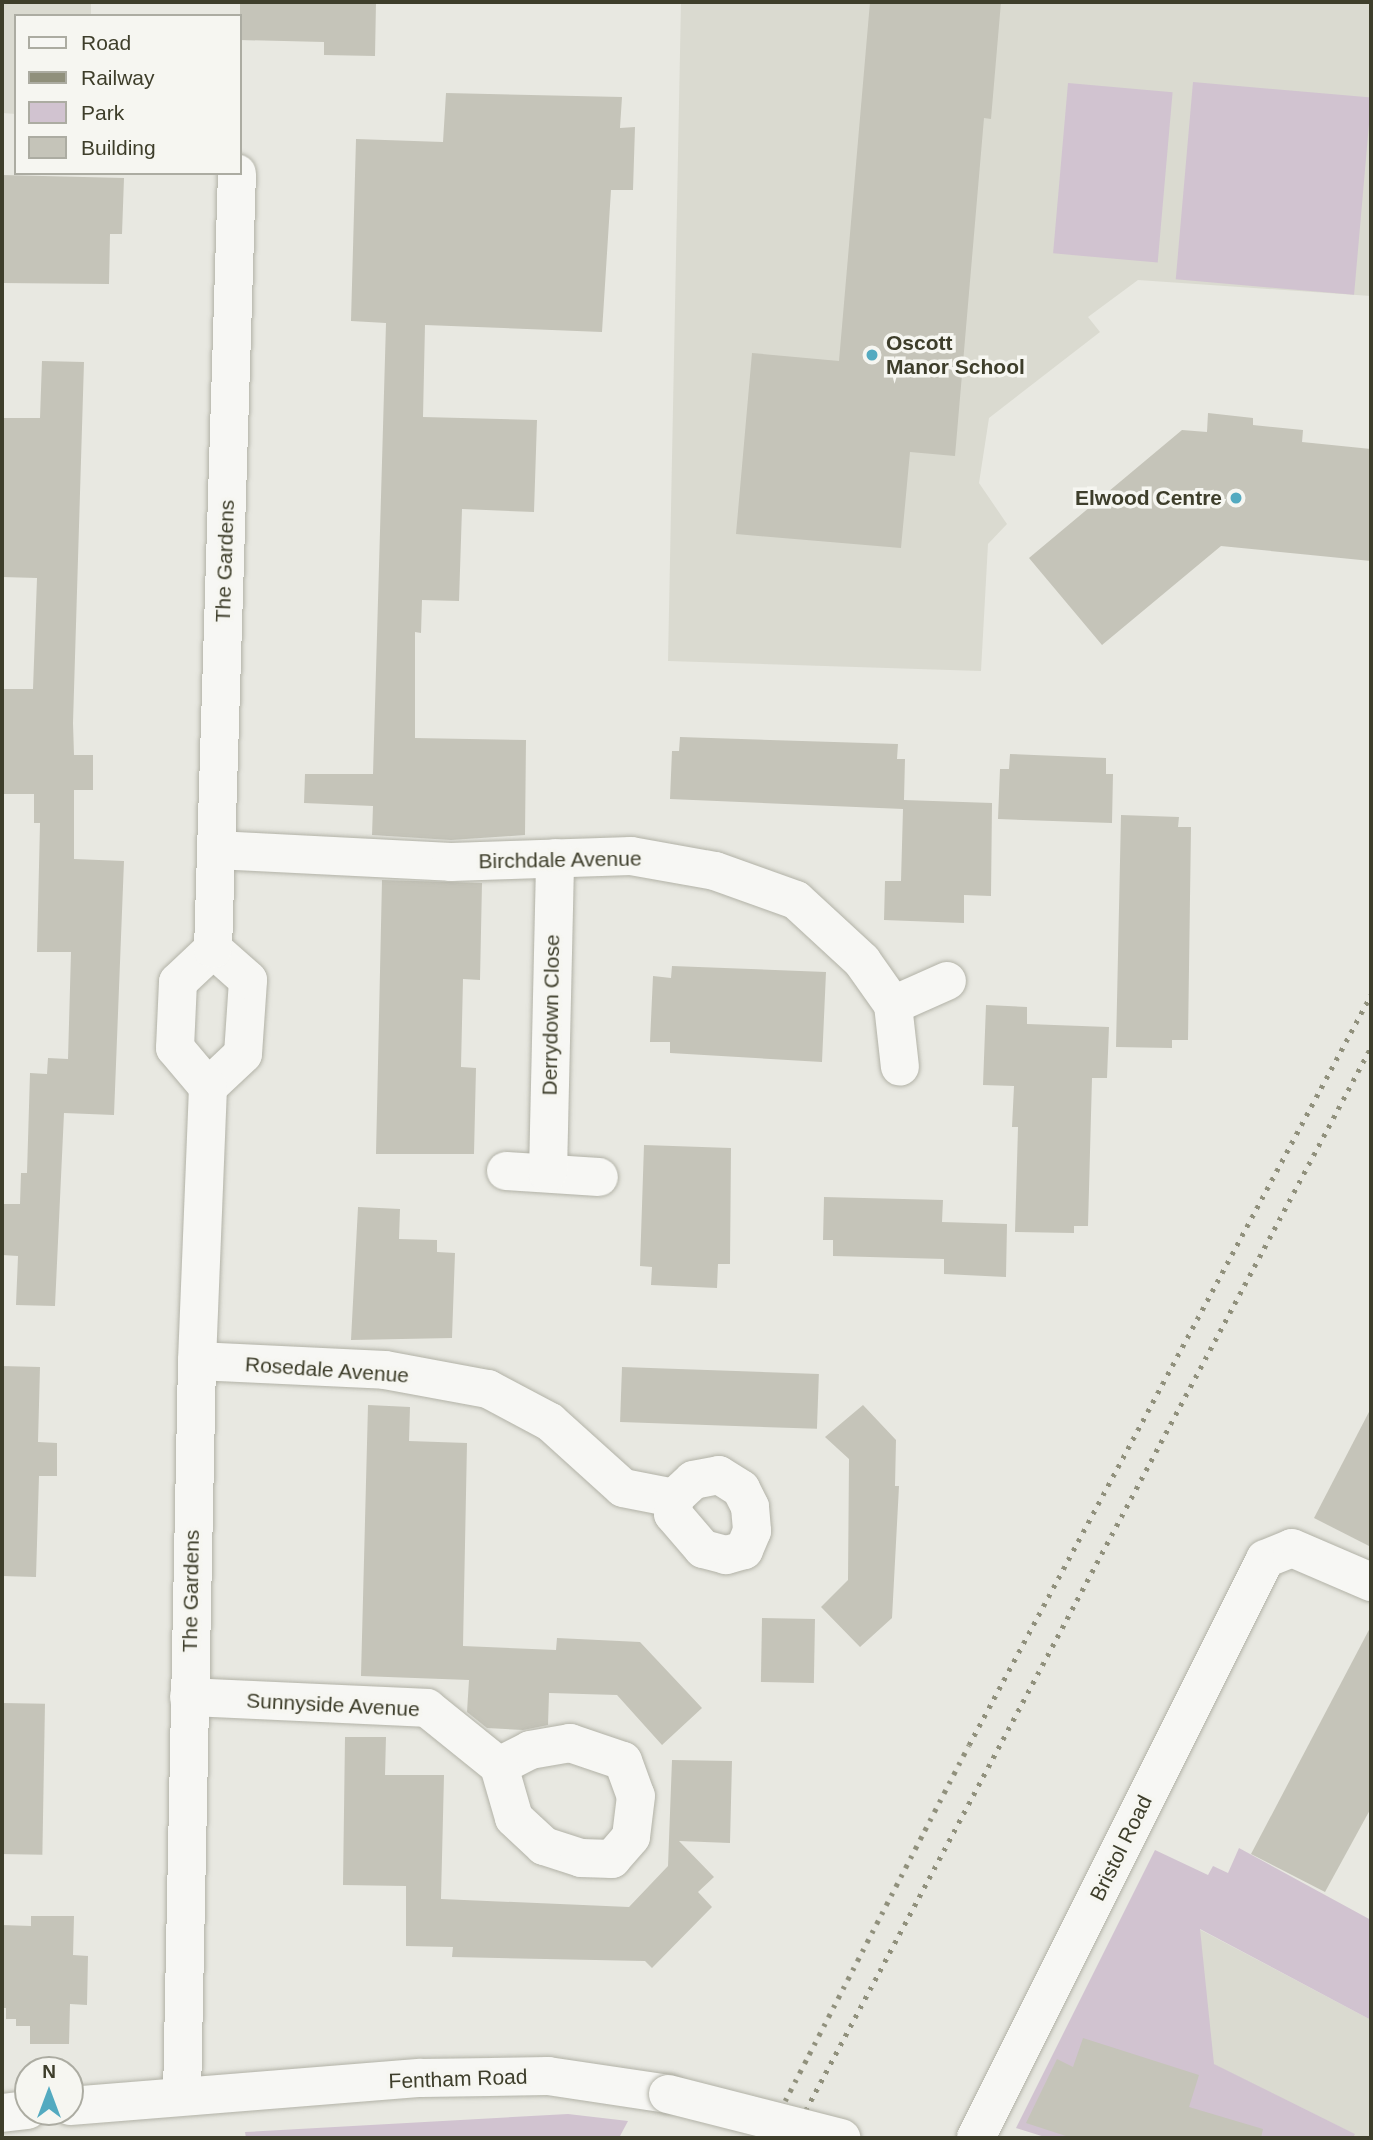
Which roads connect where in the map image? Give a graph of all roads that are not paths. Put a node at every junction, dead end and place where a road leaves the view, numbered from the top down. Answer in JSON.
{"nodes":[{"id":1,"x":237,"y":175,"type":"edge"},
{"id":2,"x":216,"y":850,"type":"junction"},
{"id":3,"x":555,"y":858,"type":"junction"},
{"id":4,"x":213,"y":949,"type":"junction"},
{"id":5,"x":947,"y":981,"type":"dead end"},
{"id":6,"x":893,"y":1005,"type":"junction"},
{"id":7,"x":900,"y":1067,"type":"dead end"},
{"id":8,"x":208,"y":1087,"type":"junction"},
{"id":9,"x":506,"y":1171,"type":"dead end"},
{"id":10,"x":548,"y":1173,"type":"junction"},
{"id":11,"x":599,"y":1177,"type":"dead end"},
{"id":12,"x":197,"y":1361,"type":"junction"},
{"id":13,"x":674,"y":1498,"type":"dead end"},
{"id":14,"x":1371,"y":1582,"type":"edge"},
{"id":15,"x":189,"y":1697,"type":"junction"},
{"id":16,"x":499,"y":1766,"type":"dead end"},
{"id":17,"x":183,"y":2096,"type":"junction"},
{"id":18,"x":84,"y":2105,"type":"edge"},
{"id":19,"x":841,"y":2138,"type":"edge"},
{"id":20,"x":976,"y":2138,"type":"edge"}],
"edges":[{"from":1,"to":2,"type":"street","name":"The Gardens"},
{"from":2,"to":3,"type":"street","name":"Birchdale Avenue"},
{"from":2,"to":4,"type":"street","name":"The Gardens"},
{"from":3,"to":6,"type":"street","name":"Birchdale Avenue"},
{"from":3,"to":10,"type":"street","name":"Derrydown Close"},
{"from":4,"to":8,"type":"street"},
{"from":4,"to":8,"type":"street"},
{"from":5,"to":6,"type":"street"},
{"from":6,"to":7,"type":"street","name":"Birchdale Avenue"},
{"from":8,"to":12,"type":"street","name":"The Gardens"},
{"from":9,"to":10,"type":"street"},
{"from":10,"to":11,"type":"street"},
{"from":12,"to":13,"type":"street","name":"Rosedale Avenue"},
{"from":12,"to":15,"type":"street","name":"The Gardens"},
{"from":14,"to":20,"type":"street","name":"Bristol Road"},
{"from":15,"to":16,"type":"street","name":"Sunnyside Avenue"},
{"from":15,"to":17,"type":"street","name":"The Gardens"},
{"from":17,"to":18,"type":"street","name":"Fentham Road"},
{"from":17,"to":19,"type":"street","name":"Fentham Road","bridge":true}]}
